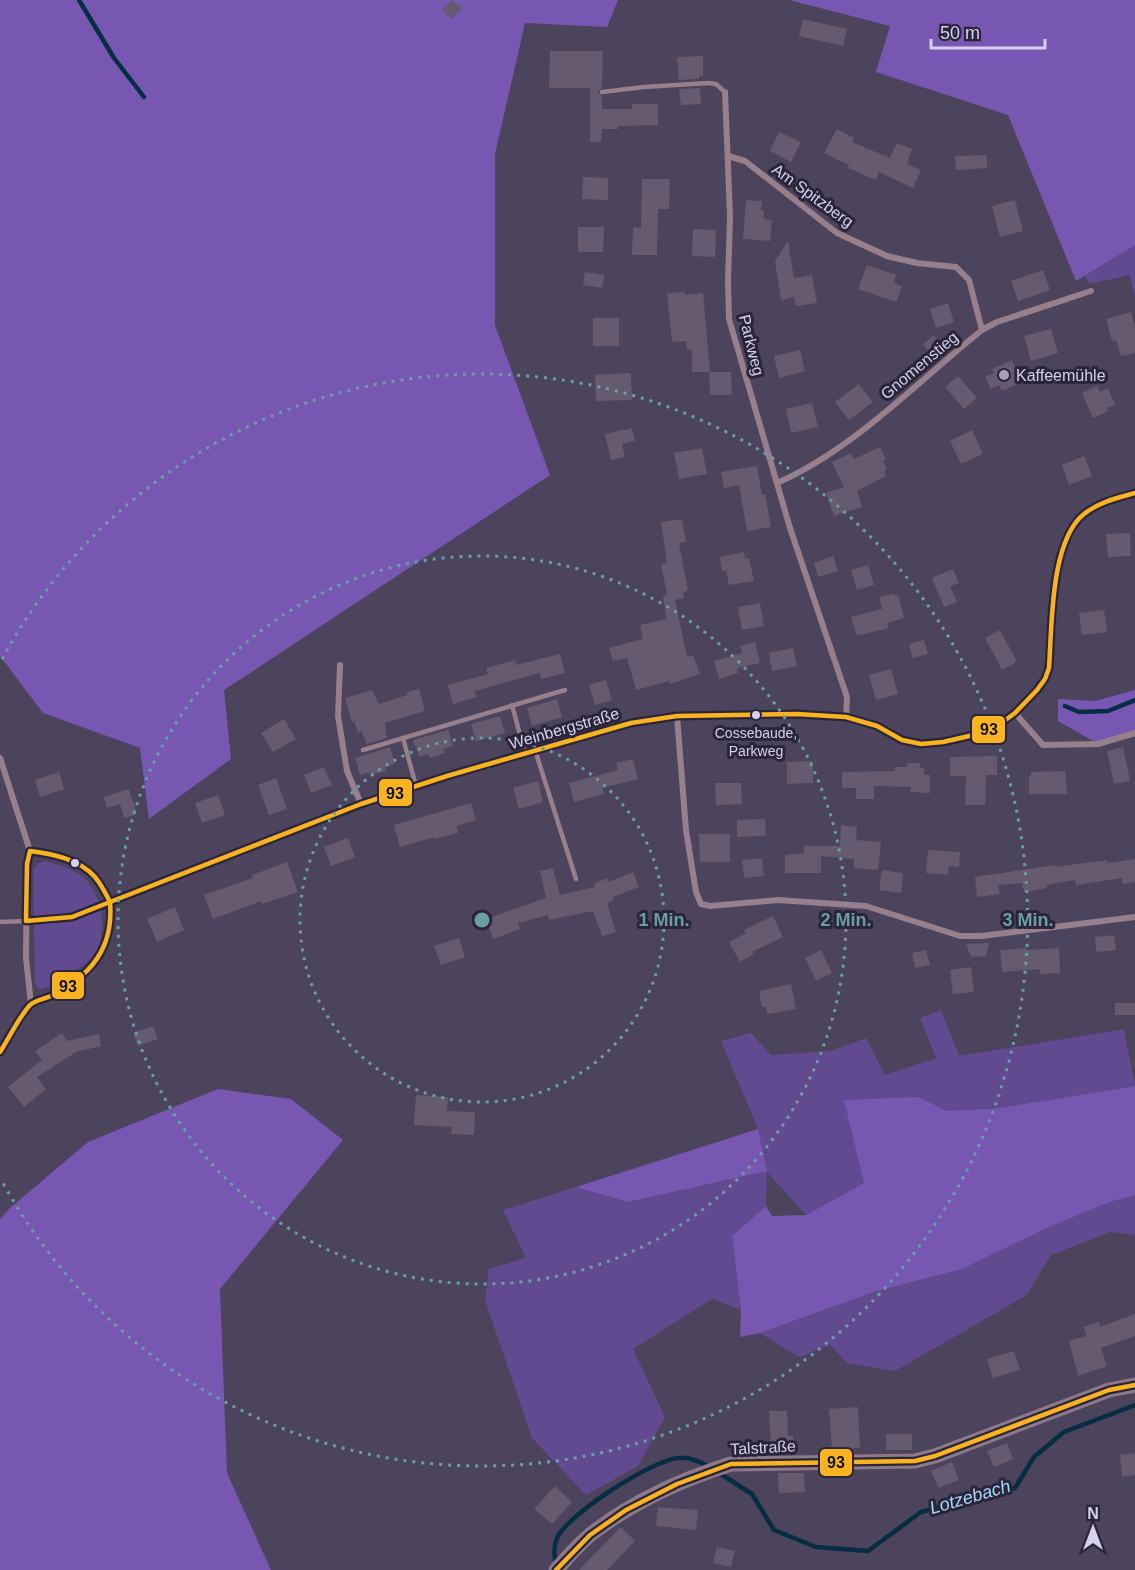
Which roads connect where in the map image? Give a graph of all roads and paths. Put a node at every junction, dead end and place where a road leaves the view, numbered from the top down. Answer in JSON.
{"nodes":[{"id":1,"x":602,"y":92,"type":"dead end"},
{"id":2,"x":725,"y":92,"type":"joint"},
{"id":3,"x":728,"y":156,"type":"junction"},
{"id":4,"x":1091,"y":291,"type":"dead end"},
{"id":5,"x":982,"y":330,"type":"junction"},
{"id":6,"x":777,"y":483,"type":"junction"},
{"id":7,"x":1135,"y":494,"type":"edge"},
{"id":8,"x":340,"y":665,"type":"dead end"},
{"id":9,"x":565,"y":690,"type":"dead end"},
{"id":10,"x":512,"y":705,"type":"junction"},
{"id":11,"x":1015,"y":713,"type":"junction"},
{"id":12,"x":677,"y":716,"type":"junction"},
{"id":13,"x":846,"y":717,"type":"junction"},
{"id":14,"x":1135,"y":733,"type":"edge"},
{"id":15,"x":403,"y":738,"type":"junction"},
{"id":16,"x":363,"y":750,"type":"dead end"},
{"id":17,"x":535,"y":750,"type":"junction"},
{"id":18,"x":525,"y":753,"type":"junction"},
{"id":19,"x":0,"y":758,"type":"edge"},
{"id":20,"x":416,"y":786,"type":"junction"},
{"id":21,"x":361,"y":804,"type":"junction"},
{"id":22,"x":30,"y":851,"type":"junction"},
{"id":23,"x":576,"y":879,"type":"dead end"},
{"id":24,"x":111,"y":903,"type":"junction"},
{"id":25,"x":1135,"y":917,"type":"edge"},
{"id":26,"x":26,"y":921,"type":"junction"},
{"id":27,"x":0,"y":922,"type":"edge"},
{"id":28,"x":31,"y":1004,"type":"junction"},
{"id":29,"x":0,"y":1052,"type":"edge"},
{"id":30,"x":1135,"y":1385,"type":"edge"},
{"id":31,"x":561,"y":1565,"type":"edge"}],
"edges":[{"from":1,"to":2,"type":"lane","name":"Parkweg"},
{"from":2,"to":3,"type":"street","name":"Parkweg"},
{"from":3,"to":5,"type":"street","name":"Am Spitzberg"},
{"from":3,"to":6,"type":"street","name":"Parkweg"},
{"from":4,"to":5,"type":"street","name":"Gnomenstieg"},
{"from":5,"to":6,"type":"street","name":"Gnomenstieg"},
{"from":6,"to":13,"type":"street","name":"Parkweg"},
{"from":7,"to":11,"type":"street","name":"Weinbergstraße"},
{"from":8,"to":21,"type":"street"},
{"from":9,"to":10,"type":"lane"},
{"from":10,"to":15,"type":"lane"},
{"from":10,"to":18,"type":"lane"},
{"from":11,"to":13,"type":"street","name":"Weinbergstraße"},
{"from":11,"to":14,"type":"street"},
{"from":12,"to":13,"type":"street","name":"Weinbergstraße"},
{"from":12,"to":17,"type":"street","name":"Weinbergstraße"},
{"from":12,"to":25,"type":"street"},
{"from":15,"to":16,"type":"lane"},
{"from":15,"to":20,"type":"lane"},
{"from":17,"to":18,"type":"street","name":"Weinbergstraße"},
{"from":17,"to":23,"type":"lane"},
{"from":18,"to":20,"type":"street","name":"Weinbergstraße"},
{"from":19,"to":22,"type":"street"},
{"from":20,"to":21,"type":"street","name":"Weinbergstraße"},
{"from":21,"to":24,"type":"street","name":"Weinbergstraße"},
{"from":22,"to":24,"type":"street"},
{"from":22,"to":26,"type":"street"},
{"from":24,"to":26,"type":"street","name":"Weinbergstraße"},
{"from":24,"to":28,"type":"street"},
{"from":26,"to":27,"type":"lane"},
{"from":26,"to":28,"type":"street"},
{"from":28,"to":29,"type":"street"},
{"from":30,"to":31,"type":"street","name":"Talstraße"}]}
